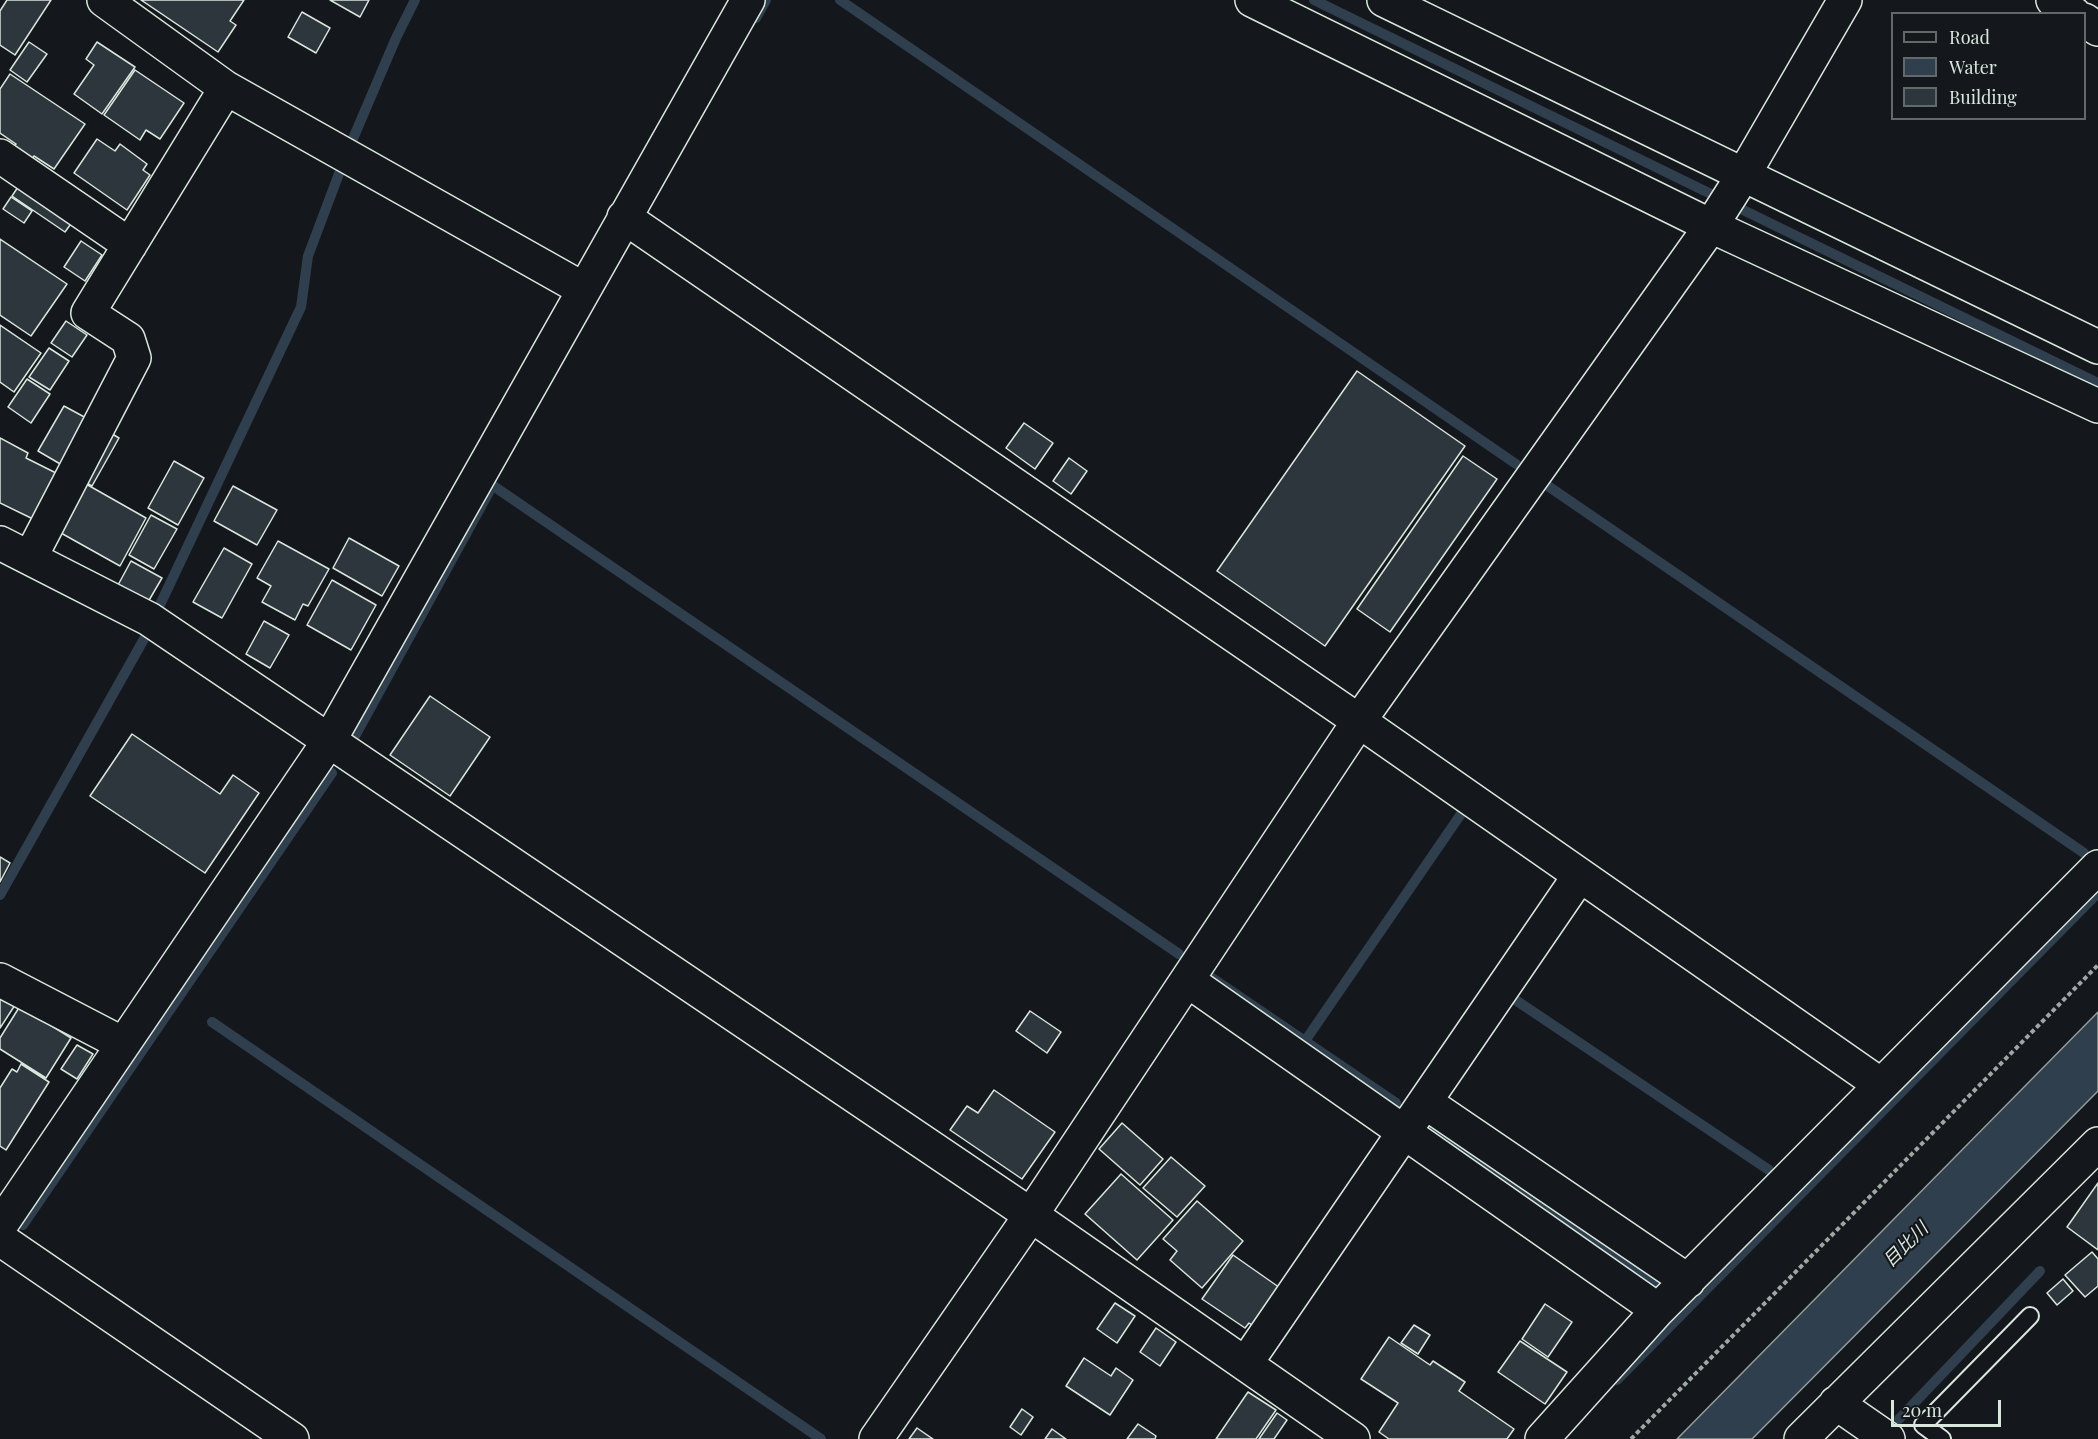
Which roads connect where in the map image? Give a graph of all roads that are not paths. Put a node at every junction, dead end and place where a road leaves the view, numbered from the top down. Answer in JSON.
{"nodes":[{"id":1,"x":105,"y":0,"type":"edge"},
{"id":2,"x":748,"y":0,"type":"edge"},
{"id":3,"x":1252,"y":0,"type":"edge"},
{"id":4,"x":1384,"y":0,"type":"edge"},
{"id":5,"x":1845,"y":0,"type":"edge"},
{"id":6,"x":2053,"y":0,"type":"edge"},
{"id":7,"x":2071,"y":12,"type":"edge"},
{"id":8,"x":226,"y":87,"type":"junction"},
{"id":9,"x":0,"y":156,"type":"edge"},
{"id":10,"x":1744,"y":174,"type":"junction"},
{"id":11,"x":624,"y":217,"type":"junction"},
{"id":12,"x":1711,"y":226,"type":"junction"},
{"id":13,"x":130,"y":245,"type":"junction"},
{"id":14,"x":583,"y":289,"type":"junction"},
{"id":15,"x":2098,"y":347,"type":"edge"},
{"id":16,"x":2098,"y":406,"type":"edge"},
{"id":17,"x":0,"y":543,"type":"edge"},
{"id":18,"x":30,"y":558,"type":"junction"},
{"id":19,"x":1359,"y":721,"type":"junction"},
{"id":20,"x":329,"y":741,"type":"junction"},
{"id":21,"x":2098,"y":867,"type":"edge"},
{"id":22,"x":1580,"y":875,"type":"junction"},
{"id":23,"x":0,"y":980,"type":"edge"},
{"id":24,"x":1187,"y":980,"type":"junction"},
{"id":25,"x":123,"y":1044,"type":"junction"},
{"id":26,"x":1881,"y":1084,"type":"junction"},
{"id":27,"x":1425,"y":1102,"type":"junction"},
{"id":28,"x":1404,"y":1132,"type":"junction"},
{"id":29,"x":2098,"y":1144,"type":"edge"},
{"id":30,"x":1031,"y":1215,"type":"junction"},
{"id":31,"x":0,"y":1226,"type":"edge"},
{"id":32,"x":0,"y":1239,"type":"edge"},
{"id":33,"x":1688,"y":1281,"type":"junction"},
{"id":34,"x":1658,"y":1310,"type":"junction"},
{"id":35,"x":2030,"y":1317,"type":"dead end"},
{"id":36,"x":1246,"y":1363,"type":"junction"},
{"id":37,"x":1836,"y":1402,"type":"junction"},
{"id":38,"x":292,"y":1439,"type":"edge"},
{"id":39,"x":876,"y":1439,"type":"edge"},
{"id":40,"x":1353,"y":1439,"type":"edge"},
{"id":41,"x":1542,"y":1439,"type":"edge"},
{"id":42,"x":1801,"y":1439,"type":"edge"},
{"id":43,"x":1888,"y":1439,"type":"edge"},
{"id":44,"x":1942,"y":1439,"type":"edge"}],
"edges":[{"from":1,"to":8,"type":"street"},
{"from":2,"to":11,"type":"street"},
{"from":3,"to":12,"type":"street"},
{"from":4,"to":10,"type":"street"},
{"from":5,"to":10,"type":"street"},
{"from":6,"to":7,"type":"street"},
{"from":8,"to":13,"type":"street"},
{"from":8,"to":14,"type":"street"},
{"from":9,"to":13,"type":"street"},
{"from":10,"to":12,"type":"street"},
{"from":10,"to":15,"type":"street"},
{"from":11,"to":14,"type":"street"},
{"from":11,"to":19,"type":"street"},
{"from":12,"to":16,"type":"street"},
{"from":12,"to":19,"type":"street"},
{"from":13,"to":18,"type":"street"},
{"from":14,"to":20,"type":"street"},
{"from":17,"to":18,"type":"street"},
{"from":18,"to":20,"type":"street"},
{"from":19,"to":22,"type":"street"},
{"from":19,"to":24,"type":"street"},
{"from":20,"to":25,"type":"street"},
{"from":20,"to":30,"type":"street"},
{"from":21,"to":26,"type":"street"},
{"from":22,"to":26,"type":"street"},
{"from":22,"to":27,"type":"street"},
{"from":23,"to":25,"type":"street"},
{"from":24,"to":28,"type":"street"},
{"from":24,"to":30,"type":"street"},
{"from":25,"to":31,"type":"street"},
{"from":26,"to":33,"type":"street"},
{"from":27,"to":28,"type":"street"},
{"from":27,"to":33,"type":"street"},
{"from":28,"to":34,"type":"street"},
{"from":28,"to":36,"type":"street"},
{"from":29,"to":37,"type":"street"},
{"from":30,"to":36,"type":"street"},
{"from":30,"to":39,"type":"street"},
{"from":32,"to":38,"type":"street"},
{"from":33,"to":34,"type":"street"},
{"from":34,"to":41,"type":"street"},
{"from":35,"to":44,"type":"lane"},
{"from":36,"to":40,"type":"street"},
{"from":37,"to":42,"type":"street"},
{"from":37,"to":43,"type":"street"}]}
